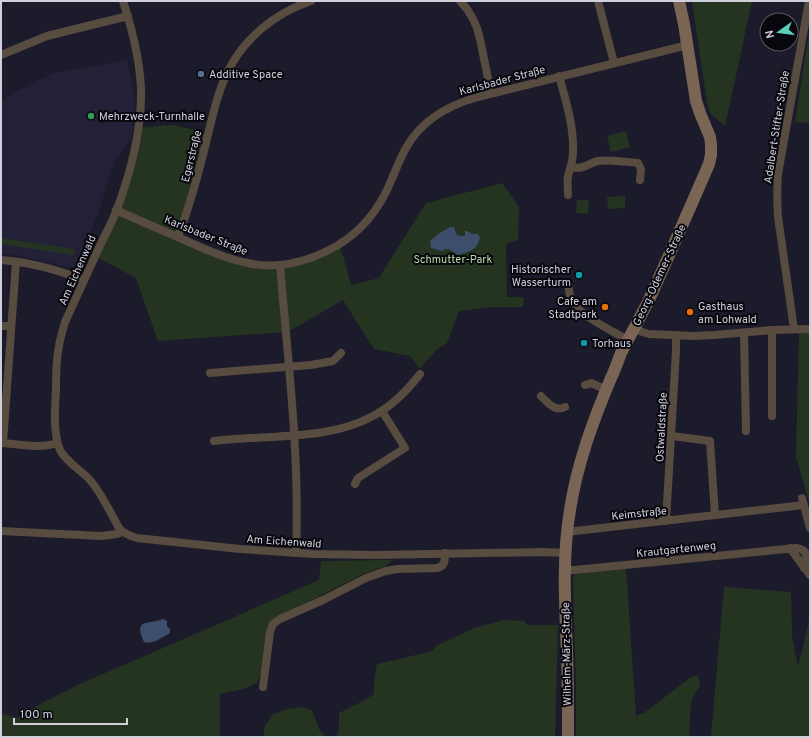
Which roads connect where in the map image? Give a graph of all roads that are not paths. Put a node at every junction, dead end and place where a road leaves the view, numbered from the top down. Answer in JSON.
{"nodes":[{"id":1,"x":123,"y":1,"type":"edge"},
{"id":2,"x":311,"y":1,"type":"edge"},
{"id":3,"x":460,"y":1,"type":"edge"},
{"id":4,"x":598,"y":1,"type":"edge"},
{"id":5,"x":679,"y":1,"type":"edge"},
{"id":6,"x":809,"y":1,"type":"edge"},
{"id":7,"x":128,"y":16,"type":"junction"},
{"id":8,"x":688,"y":45,"type":"junction"},
{"id":9,"x":1,"y":54,"type":"edge"},
{"id":10,"x":614,"y":63,"type":"junction"},
{"id":11,"x":559,"y":76,"type":"junction"},
{"id":12,"x":491,"y":93,"type":"junction"},
{"id":13,"x":571,"y":167,"type":"junction"},
{"id":14,"x":640,"y":180,"type":"dead end"},
{"id":15,"x":568,"y":195,"type":"dead end"},
{"id":16,"x":116,"y":210,"type":"junction"},
{"id":17,"x":178,"y":237,"type":"junction"},
{"id":18,"x":1,"y":260,"type":"edge"},
{"id":19,"x":16,"y":262,"type":"junction"},
{"id":20,"x":280,"y":265,"type":"junction"},
{"id":21,"x":84,"y":280,"type":"junction"},
{"id":22,"x":568,"y":282,"type":"dead end"},
{"id":23,"x":1,"y":326,"type":"edge"},
{"id":24,"x":12,"y":326,"type":"junction"},
{"id":25,"x":635,"y":328,"type":"junction"},
{"id":26,"x":794,"y":329,"type":"junction"},
{"id":27,"x":810,"y":329,"type":"edge"},
{"id":28,"x":772,"y":330,"type":"junction"},
{"id":29,"x":744,"y":332,"type":"junction"},
{"id":30,"x":676,"y":335,"type":"junction"},
{"id":31,"x":628,"y":340,"type":"junction"},
{"id":32,"x":341,"y":353,"type":"dead end"},
{"id":33,"x":289,"y":368,"type":"junction"},
{"id":34,"x":210,"y":373,"type":"dead end"},
{"id":35,"x":420,"y":374,"type":"dead end"},
{"id":36,"x":585,"y":385,"type":"dead end"},
{"id":37,"x":607,"y":390,"type":"junction"},
{"id":38,"x":541,"y":396,"type":"dead end"},
{"id":39,"x":565,"y":407,"type":"dead end"},
{"id":40,"x":382,"y":411,"type":"junction"},
{"id":41,"x":772,"y":416,"type":"dead end"},
{"id":42,"x":746,"y":430,"type":"dead end"},
{"id":43,"x":294,"y":435,"type":"junction"},
{"id":44,"x":672,"y":436,"type":"junction"},
{"id":45,"x":214,"y":441,"type":"dead end"},
{"id":46,"x":2,"y":443,"type":"edge"},
{"id":47,"x":57,"y":443,"type":"junction"},
{"id":48,"x":355,"y":484,"type":"dead end"},
{"id":49,"x":715,"y":515,"type":"junction"},
{"id":50,"x":666,"y":521,"type":"junction"},
{"id":51,"x":810,"y":528,"type":"edge"},
{"id":52,"x":1,"y":531,"type":"edge"},
{"id":53,"x":122,"y":532,"type":"junction"},
{"id":54,"x":566,"y":532,"type":"junction"},
{"id":55,"x":296,"y":553,"type":"junction"},
{"id":56,"x":445,"y":553,"type":"junction"},
{"id":57,"x":565,"y":553,"type":"junction"},
{"id":58,"x":564,"y":571,"type":"junction"},
{"id":59,"x":810,"y":575,"type":"edge"},
{"id":60,"x":263,"y":687,"type":"dead end"},
{"id":61,"x":568,"y":737,"type":"edge"}],
"edges":[{"from":1,"to":7,"type":"street","name":"Am Eichenwald"},
{"from":2,"to":17,"type":"street","name":"Egerstraße"},
{"from":3,"to":12,"type":"street"},
{"from":4,"to":10,"type":"street"},
{"from":5,"to":8,"type":"street","name":"Georg-Odemer-Straße"},
{"from":6,"to":26,"type":"street","name":"Adalbert-Stifter-Straße"},
{"from":7,"to":9,"type":"street"},
{"from":7,"to":16,"type":"street","name":"Am Eichenwald"},
{"from":8,"to":10,"type":"street","name":"Karlsbader Straße"},
{"from":8,"to":25,"type":"street","name":"Georg-Odemer-Straße"},
{"from":10,"to":11,"type":"street","name":"Karlsbader Straße"},
{"from":11,"to":12,"type":"street","name":"Karlsbader Straße"},
{"from":11,"to":13,"type":"street"},
{"from":12,"to":20,"type":"street","name":"Karlsbader Straße"},
{"from":13,"to":14,"type":"street"},
{"from":13,"to":15,"type":"street"},
{"from":16,"to":17,"type":"street","name":"Karlsbader Straße"},
{"from":16,"to":21,"type":"street","name":"Am Eichenwald"},
{"from":17,"to":20,"type":"street","name":"Karlsbader Straße"},
{"from":18,"to":19,"type":"street"},
{"from":19,"to":21,"type":"street"},
{"from":19,"to":24,"type":"street"},
{"from":20,"to":33,"type":"street"},
{"from":21,"to":47,"type":"street","name":"Am Eichenwald"},
{"from":22,"to":31,"type":"street"},
{"from":23,"to":24,"type":"street"},
{"from":24,"to":46,"type":"street"},
{"from":25,"to":30,"type":"street"},
{"from":25,"to":31,"type":"street","name":"Georg-Odemer-Straße"},
{"from":26,"to":27,"type":"street"},
{"from":26,"to":28,"type":"street"},
{"from":28,"to":29,"type":"street"},
{"from":28,"to":41,"type":"street"},
{"from":29,"to":30,"type":"street"},
{"from":29,"to":42,"type":"street"},
{"from":30,"to":44,"type":"street","name":"Ostwaldstraße"},
{"from":31,"to":37,"type":"street","name":"Georg-Odemer-Straße"},
{"from":32,"to":33,"type":"street"},
{"from":33,"to":34,"type":"street"},
{"from":33,"to":43,"type":"street"},
{"from":35,"to":40,"type":"street"},
{"from":36,"to":37,"type":"street"},
{"from":37,"to":54,"type":"street","name":"Georg-Odemer-Straße"},
{"from":38,"to":39,"type":"street"},
{"from":40,"to":43,"type":"street"},
{"from":40,"to":48,"type":"street"},
{"from":43,"to":45,"type":"street"},
{"from":43,"to":55,"type":"street"},
{"from":44,"to":49,"type":"street"},
{"from":44,"to":50,"type":"street","name":"Ostwaldstraße"},
{"from":46,"to":47,"type":"street"},
{"from":47,"to":53,"type":"street"},
{"from":49,"to":50,"type":"street","name":"Keimstraße"},
{"from":49,"to":51,"type":"street","name":"Keimstraße"},
{"from":50,"to":54,"type":"street","name":"Keimstraße"},
{"from":52,"to":53,"type":"street","name":"Am Eichenwald"},
{"from":53,"to":55,"type":"street","name":"Am Eichenwald"},
{"from":54,"to":57,"type":"street","name":"Georg-Odemer-Straße"},
{"from":55,"to":56,"type":"street","name":"Am Eichenwald"},
{"from":56,"to":57,"type":"street","name":"Am Eichenwald"},
{"from":56,"to":60,"type":"street"},
{"from":57,"to":58,"type":"street","name":"Georg-Odemer-Straße"},
{"from":58,"to":59,"type":"street","name":"Krautgartenweg"},
{"from":58,"to":61,"type":"street","name":"Wilhelm-März-Straße"}]}
